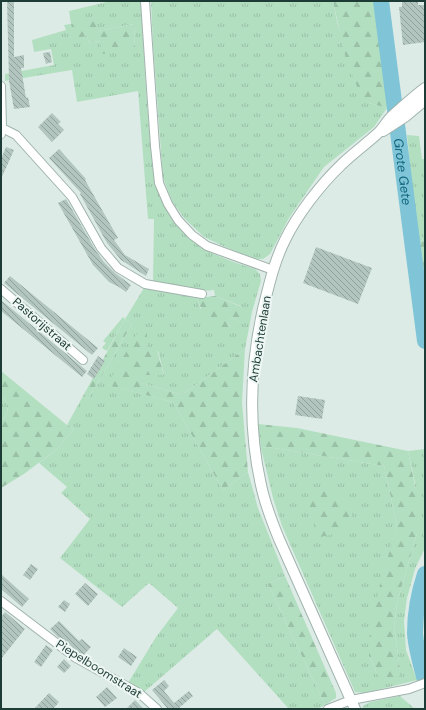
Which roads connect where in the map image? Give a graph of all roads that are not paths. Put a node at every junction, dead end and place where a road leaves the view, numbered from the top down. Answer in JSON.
{"nodes":[{"id":1,"x":145,"y":1,"type":"edge"},
{"id":2,"x":1,"y":86,"type":"edge"},
{"id":3,"x":425,"y":88,"type":"edge"},
{"id":4,"x":425,"y":100,"type":"edge"},
{"id":5,"x":390,"y":123,"type":"junction"},
{"id":6,"x":2,"y":131,"type":"edge"},
{"id":7,"x":273,"y":270,"type":"junction"},
{"id":8,"x":1,"y":289,"type":"edge"},
{"id":9,"x":202,"y":294,"type":"dead end"},
{"id":10,"x":83,"y":360,"type":"dead end"},
{"id":11,"x":1,"y":601,"type":"edge"},
{"id":12,"x":422,"y":684,"type":"edge"},
{"id":13,"x":353,"y":705,"type":"edge"},
{"id":14,"x":157,"y":709,"type":"edge"},
{"id":15,"x":328,"y":709,"type":"edge"}],
"edges":[{"from":1,"to":7,"type":"street"},
{"from":2,"to":6,"type":"street"},
{"from":3,"to":5,"type":"street","name":"Ambachtenlaan"},
{"from":4,"to":5,"type":"street","name":"Ambachtenlaan"},
{"from":5,"to":7,"type":"street","name":"Ambachtenlaan"},
{"from":6,"to":9,"type":"street"},
{"from":7,"to":13,"type":"street","name":"Ambachtenlaan"},
{"from":8,"to":10,"type":"street","name":"Pastorijstraat"},
{"from":11,"to":14,"type":"street","name":"Piepelboomstraat"},
{"from":12,"to":13,"type":"street"},
{"from":13,"to":15,"type":"street"}]}
